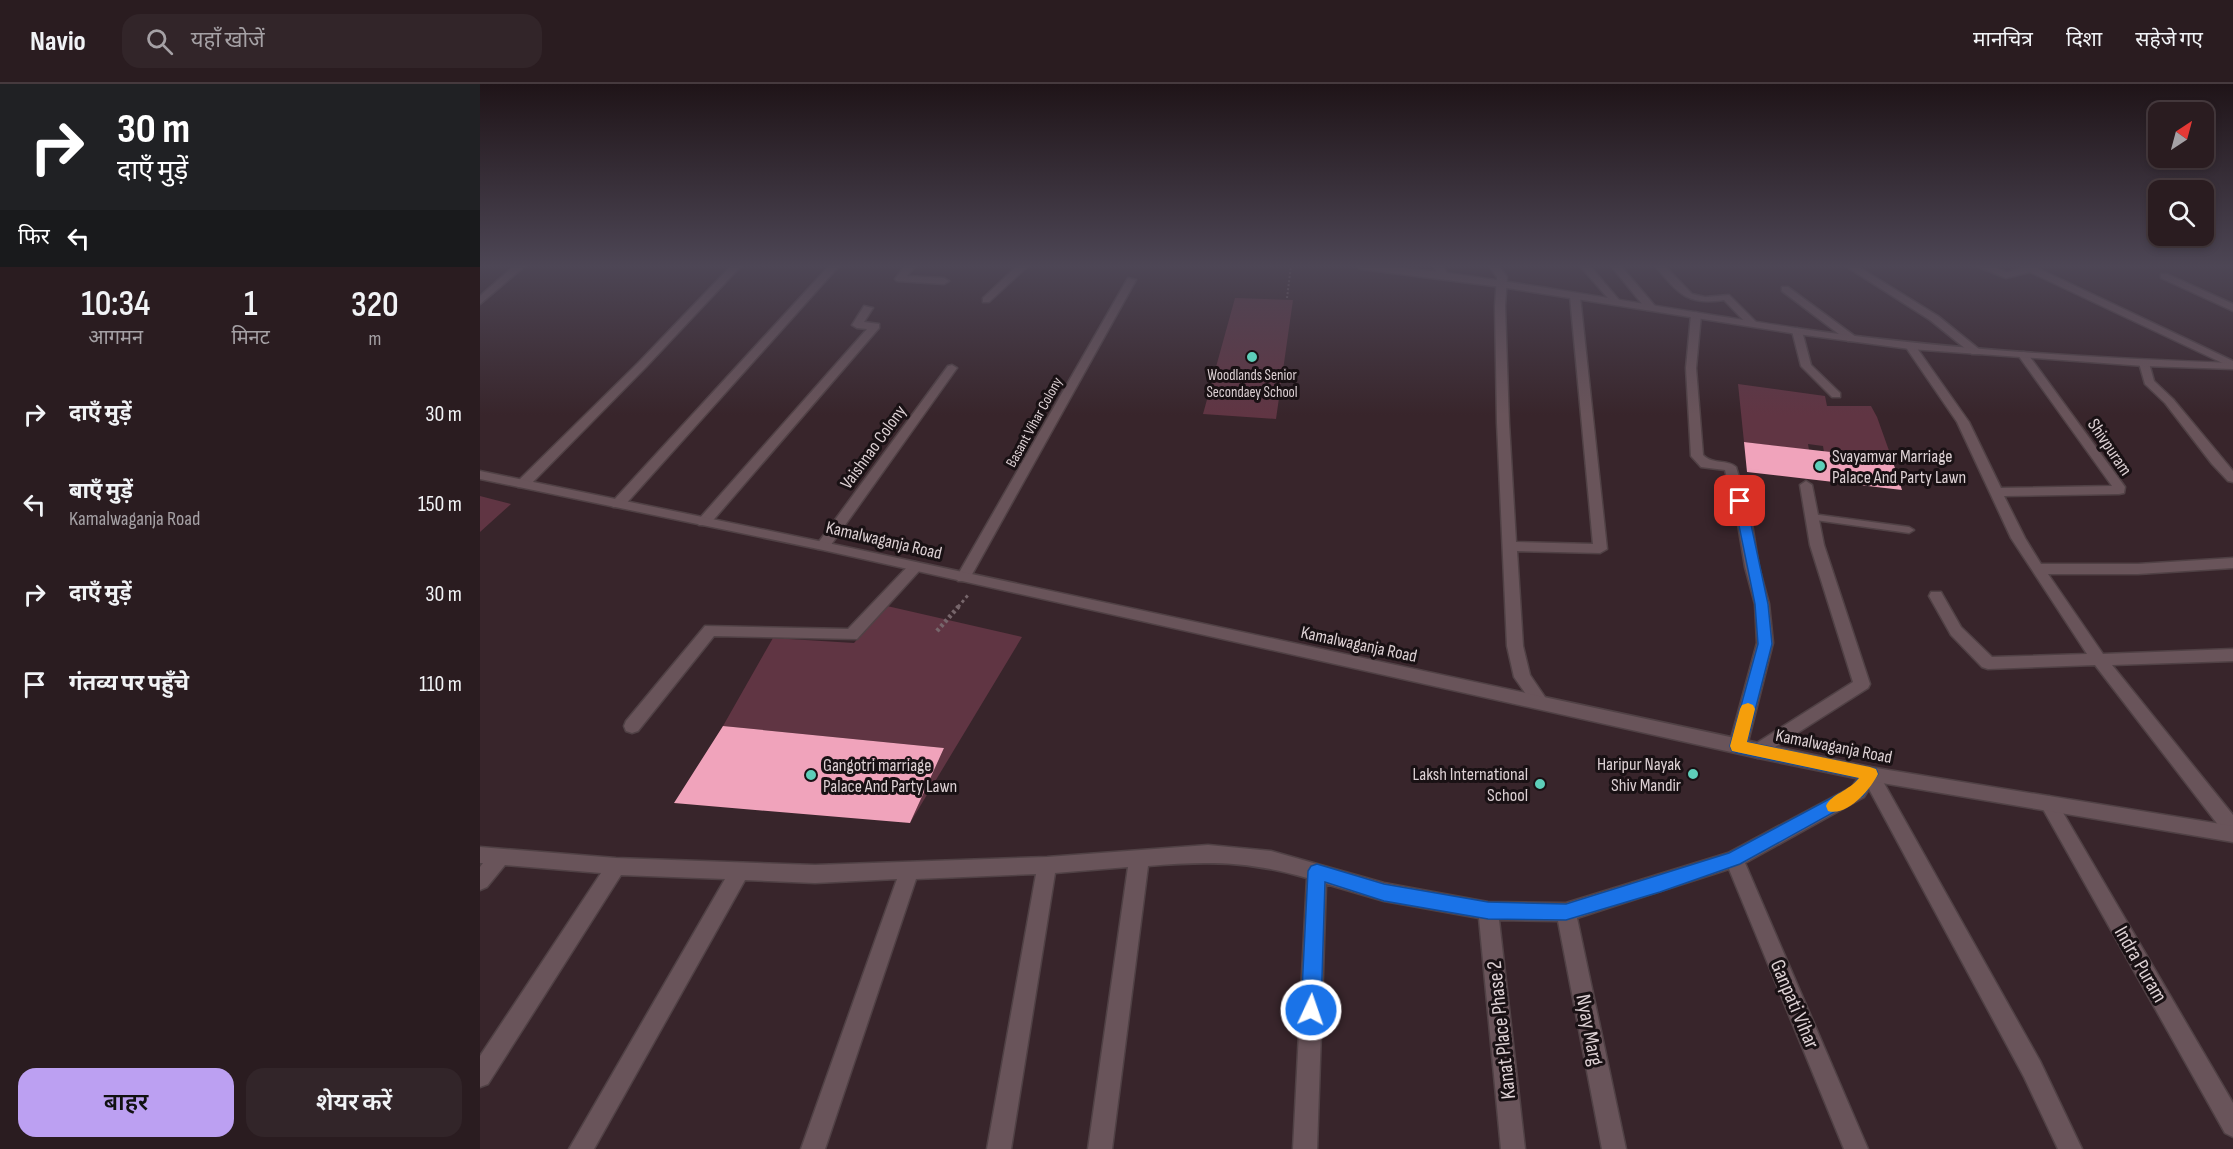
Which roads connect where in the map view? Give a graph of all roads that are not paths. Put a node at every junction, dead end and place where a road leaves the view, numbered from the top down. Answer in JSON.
{"nodes":[{"id":1,"x":1696,"y":315,"type":"edge"},
{"id":2,"x":689,"y":316,"type":"edge"},
{"id":3,"x":789,"y":316,"type":"edge"},
{"id":4,"x":863,"y":316,"type":"edge"},
{"id":5,"x":1111,"y":316,"type":"edge"},
{"id":6,"x":1501,"y":316,"type":"edge"},
{"id":7,"x":1577,"y":316,"type":"edge"},
{"id":8,"x":1701,"y":316,"type":"edge"},
{"id":9,"x":1746,"y":316,"type":"edge"},
{"id":10,"x":1821,"y":316,"type":"edge"},
{"id":11,"x":1930,"y":316,"type":"edge"},
{"id":12,"x":2128,"y":316,"type":"edge"},
{"id":13,"x":1752,"y":323,"type":"junction"},
{"id":14,"x":1797,"y":331,"type":"junction"},
{"id":15,"x":1852,"y":339,"type":"junction"},
{"id":16,"x":1910,"y":346,"type":"junction"},
{"id":17,"x":1976,"y":352,"type":"junction"},
{"id":18,"x":2023,"y":355,"type":"junction"},
{"id":19,"x":2144,"y":363,"type":"junction"},
{"id":20,"x":2233,"y":366,"type":"edge"},
{"id":21,"x":952,"y":368,"type":"dead end"},
{"id":22,"x":1836,"y":395,"type":"dead end"},
{"id":23,"x":480,"y":475,"type":"edge"},
{"id":24,"x":2233,"y":478,"type":"edge"},
{"id":25,"x":523,"y":484,"type":"junction"},
{"id":26,"x":1806,"y":485,"type":"dead end"},
{"id":27,"x":1997,"y":492,"type":"junction"},
{"id":28,"x":618,"y":504,"type":"junction"},
{"id":29,"x":1812,"y":517,"type":"junction"},
{"id":30,"x":704,"y":522,"type":"junction"},
{"id":31,"x":1909,"y":530,"type":"dead end"},
{"id":32,"x":823,"y":546,"type":"junction"},
{"id":33,"x":1510,"y":546,"type":"junction"},
{"id":34,"x":2233,"y":563,"type":"edge"},
{"id":35,"x":915,"y":567,"type":"junction"},
{"id":36,"x":2037,"y":569,"type":"junction"},
{"id":37,"x":963,"y":578,"type":"junction"},
{"id":38,"x":1936,"y":596,"type":"dead end"},
{"id":39,"x":2233,"y":655,"type":"edge"},
{"id":40,"x":2098,"y":658,"type":"junction"},
{"id":41,"x":1541,"y":703,"type":"junction"},
{"id":42,"x":632,"y":726,"type":"dead end"},
{"id":43,"x":1738,"y":746,"type":"junction"},
{"id":44,"x":1758,"y":751,"type":"junction"},
{"id":45,"x":1870,"y":774,"type":"junction"},
{"id":46,"x":2049,"y":804,"type":"junction"},
{"id":47,"x":2233,"y":830,"type":"edge"},
{"id":48,"x":2233,"y":834,"type":"edge"},
{"id":49,"x":480,"y":855,"type":"edge"},
{"id":50,"x":501,"y":856,"type":"junction"},
{"id":51,"x":1139,"y":859,"type":"junction"},
{"id":52,"x":1734,"y":859,"type":"junction"},
{"id":53,"x":1047,"y":865,"type":"junction"},
{"id":54,"x":616,"y":866,"type":"junction"},
{"id":55,"x":910,"y":869,"type":"junction"},
{"id":56,"x":740,"y":871,"type":"junction"},
{"id":57,"x":1317,"y":871,"type":"junction"},
{"id":58,"x":480,"y":881,"type":"edge"},
{"id":59,"x":1488,"y":911,"type":"junction"},
{"id":60,"x":1566,"y":912,"type":"junction"},
{"id":61,"x":480,"y":1076,"type":"edge"},
{"id":62,"x":2233,"y":1125,"type":"edge"},
{"id":63,"x":581,"y":1149,"type":"edge"},
{"id":64,"x":813,"y":1149,"type":"edge"},
{"id":65,"x":999,"y":1149,"type":"edge"},
{"id":66,"x":1100,"y":1149,"type":"edge"},
{"id":67,"x":1305,"y":1149,"type":"edge"},
{"id":68,"x":1513,"y":1149,"type":"edge"},
{"id":69,"x":1614,"y":1149,"type":"edge"},
{"id":70,"x":1856,"y":1149,"type":"edge"},
{"id":71,"x":2070,"y":1149,"type":"edge"}],
"edges":[{"from":1,"to":43,"type":"street"},
{"from":2,"to":25,"type":"street"},
{"from":3,"to":28,"type":"street"},
{"from":4,"to":30,"type":"street"},
{"from":5,"to":37,"type":"street","name":"Basant Vihar Colony"},
{"from":6,"to":33,"type":"street"},
{"from":7,"to":33,"type":"street"},
{"from":8,"to":13,"type":"street"},
{"from":9,"to":13,"type":"street"},
{"from":10,"to":15,"type":"street"},
{"from":11,"to":17,"type":"street"},
{"from":12,"to":20,"type":"street"},
{"from":13,"to":14,"type":"street"},
{"from":14,"to":15,"type":"street"},
{"from":14,"to":22,"type":"street"},
{"from":15,"to":16,"type":"street"},
{"from":16,"to":17,"type":"street"},
{"from":16,"to":27,"type":"street"},
{"from":17,"to":18,"type":"street"},
{"from":18,"to":19,"type":"street"},
{"from":18,"to":27,"type":"street","name":"Shivpuram"},
{"from":19,"to":20,"type":"street"},
{"from":19,"to":24,"type":"street"},
{"from":21,"to":32,"type":"street","name":"Vaishnao Colony"},
{"from":23,"to":25,"type":"street","name":"Kamalwaganja Road"},
{"from":25,"to":28,"type":"street","name":"Kamalwaganja Road"},
{"from":26,"to":29,"type":"street"},
{"from":27,"to":36,"type":"street"},
{"from":28,"to":30,"type":"street","name":"Kamalwaganja Road"},
{"from":29,"to":31,"type":"lane"},
{"from":29,"to":44,"type":"street"},
{"from":30,"to":32,"type":"street","name":"Kamalwaganja Road"},
{"from":32,"to":35,"type":"street","name":"Kamalwaganja Road"},
{"from":33,"to":41,"type":"street"},
{"from":34,"to":36,"type":"street"},
{"from":35,"to":37,"type":"street","name":"Kamalwaganja Road"},
{"from":35,"to":42,"type":"street"},
{"from":36,"to":40,"type":"street"},
{"from":37,"to":41,"type":"street","name":"Kamalwaganja Road"},
{"from":38,"to":40,"type":"street"},
{"from":39,"to":40,"type":"street"},
{"from":40,"to":47,"type":"street"},
{"from":41,"to":43,"type":"street","name":"Kamalwaganja Road"},
{"from":43,"to":44,"type":"street","name":"Kamalwaganja Road"},
{"from":44,"to":45,"type":"street","name":"Kamalwaganja Road"},
{"from":45,"to":46,"type":"street","name":"Kamalwaganja Road"},
{"from":45,"to":52,"type":"street"},
{"from":45,"to":71,"type":"street"},
{"from":46,"to":48,"type":"street","name":"Kamalwaganja Road"},
{"from":46,"to":62,"type":"street","name":"Indra Puram"},
{"from":49,"to":50,"type":"street"},
{"from":50,"to":54,"type":"street"},
{"from":50,"to":58,"type":"street"},
{"from":51,"to":53,"type":"street"},
{"from":51,"to":57,"type":"street"},
{"from":51,"to":66,"type":"street"},
{"from":52,"to":60,"type":"street"},
{"from":52,"to":70,"type":"street","name":"Ganpati Vihar"},
{"from":53,"to":55,"type":"street"},
{"from":53,"to":65,"type":"street"},
{"from":54,"to":56,"type":"street"},
{"from":54,"to":61,"type":"street"},
{"from":55,"to":56,"type":"street"},
{"from":55,"to":64,"type":"street"},
{"from":56,"to":63,"type":"street"},
{"from":57,"to":59,"type":"street"},
{"from":57,"to":67,"type":"street"},
{"from":59,"to":60,"type":"street"},
{"from":59,"to":68,"type":"street","name":"Kanat Place Phase 2"},
{"from":60,"to":69,"type":"street","name":"Nyay Marg"}]}
